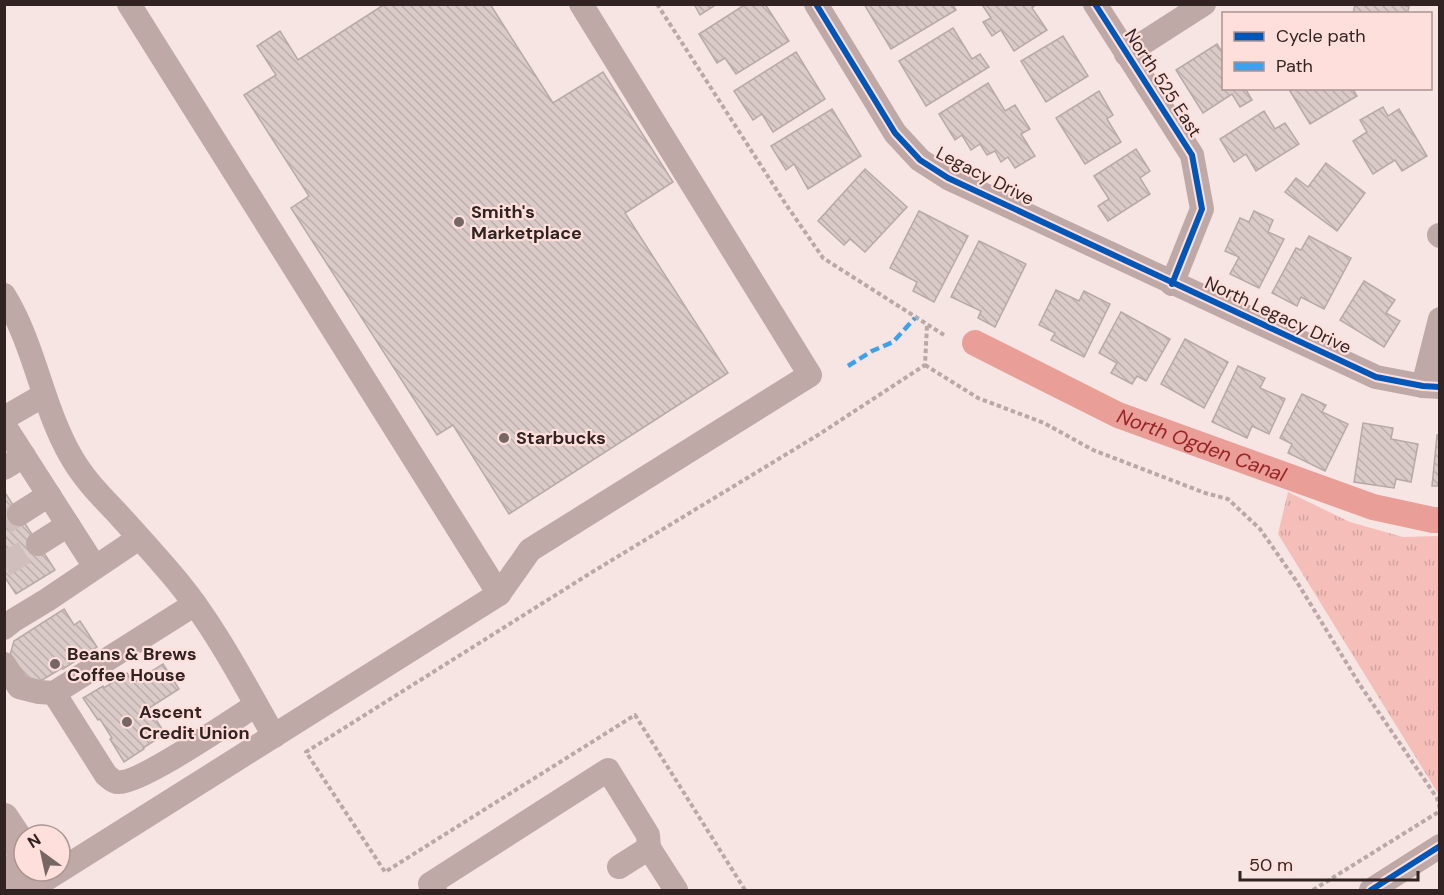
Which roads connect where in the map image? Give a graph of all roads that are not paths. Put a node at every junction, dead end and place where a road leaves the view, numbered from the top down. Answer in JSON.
{"nodes":[{"id":1,"x":129,"y":4,"type":"edge"},
{"id":2,"x":581,"y":4,"type":"edge"},
{"id":3,"x":816,"y":4,"type":"edge"},
{"id":4,"x":1095,"y":4,"type":"edge"},
{"id":5,"x":1204,"y":4,"type":"edge"},
{"id":6,"x":1126,"y":54,"type":"junction"},
{"id":7,"x":1109,"y":252,"type":"joint"},
{"id":8,"x":1172,"y":284,"type":"junction"},
{"id":9,"x":4,"y":295,"type":"edge"},
{"id":10,"x":1440,"y":319,"type":"edge"},
{"id":11,"x":1431,"y":386,"type":"edge"},
{"id":12,"x":44,"y":395,"type":"junction"},
{"id":13,"x":4,"y":418,"type":"edge"},
{"id":14,"x":4,"y":425,"type":"edge"},
{"id":15,"x":14,"y":462,"type":"edge"},
{"id":16,"x":49,"y":495,"type":"junction"},
{"id":17,"x":19,"y":514,"type":"tunnel mouth"},
{"id":18,"x":68,"y":525,"type":"junction"},
{"id":19,"x":139,"y":538,"type":"junction"},
{"id":20,"x":38,"y":544,"type":"tunnel mouth"},
{"id":21,"x":95,"y":567,"type":"junction"},
{"id":22,"x":500,"y":594,"type":"junction"},
{"id":23,"x":195,"y":604,"type":"junction"},
{"id":24,"x":8,"y":620,"type":"edge"},
{"id":25,"x":4,"y":664,"type":"edge"},
{"id":26,"x":54,"y":693,"type":"junction"},
{"id":27,"x":256,"y":705,"type":"junction"},
{"id":28,"x":274,"y":736,"type":"junction"},
{"id":29,"x":1440,"y":846,"type":"edge"},
{"id":30,"x":649,"y":848,"type":"junction"},
{"id":31,"x":72,"y":855,"type":"edge"},
{"id":32,"x":619,"y":867,"type":"dead end"},
{"id":33,"x":435,"y":891,"type":"edge"},
{"id":34,"x":676,"y":891,"type":"edge"},
{"id":35,"x":1371,"y":891,"type":"edge"}],
"edges":[{"from":1,"to":22,"type":"street"},
{"from":2,"to":22,"type":"street"},
{"from":3,"to":7,"type":"street","name":"Legacy Drive"},
{"from":4,"to":6,"type":"street","name":"North 525 East"},
{"from":5,"to":6,"type":"street"},
{"from":6,"to":8,"type":"street","name":"North 525 East"},
{"from":7,"to":8,"type":"street","name":"North Legacy Drive"},
{"from":8,"to":11,"type":"street","name":"North Legacy Drive"},
{"from":9,"to":12,"type":"street"},
{"from":10,"to":11,"type":"street"},
{"from":12,"to":13,"type":"street"},
{"from":12,"to":19,"type":"street"},
{"from":14,"to":15,"type":"street"},
{"from":15,"to":16,"type":"street"},
{"from":16,"to":17,"type":"street"},
{"from":16,"to":18,"type":"street"},
{"from":18,"to":20,"type":"street"},
{"from":18,"to":21,"type":"street"},
{"from":19,"to":21,"type":"street"},
{"from":19,"to":23,"type":"street"},
{"from":21,"to":24,"type":"street"},
{"from":22,"to":28,"type":"street"},
{"from":23,"to":26,"type":"street"},
{"from":23,"to":27,"type":"street"},
{"from":25,"to":26,"type":"street"},
{"from":26,"to":27,"type":"street"},
{"from":27,"to":28,"type":"street"},
{"from":28,"to":31,"type":"street"},
{"from":29,"to":35,"type":"street"},
{"from":30,"to":32,"type":"street"},
{"from":30,"to":33,"type":"street"},
{"from":30,"to":34,"type":"street"}]}
